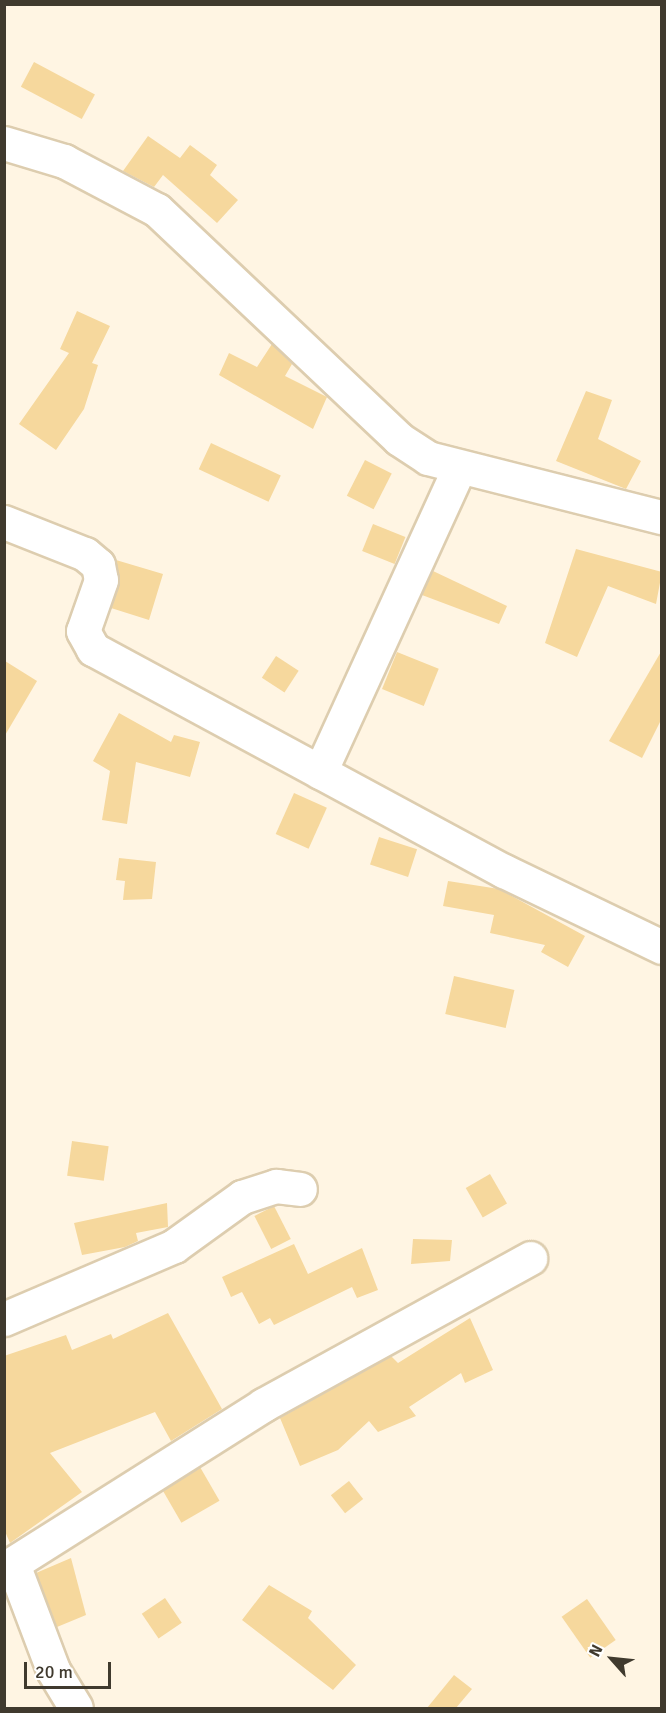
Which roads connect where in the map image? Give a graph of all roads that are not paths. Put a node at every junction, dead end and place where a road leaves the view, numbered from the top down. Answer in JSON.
{"nodes":[{"id":1,"x":4,"y":143,"type":"edge"},
{"id":2,"x":459,"y":469,"type":"junction"},
{"id":3,"x":662,"y":517,"type":"edge"},
{"id":4,"x":4,"y":522,"type":"edge"},
{"id":5,"x":320,"y":772,"type":"junction"},
{"id":6,"x":662,"y":947,"type":"edge"},
{"id":7,"x":300,"y":1189,"type":"dead end"},
{"id":8,"x":530,"y":1258,"type":"dead end"},
{"id":9,"x":4,"y":1319,"type":"edge"},
{"id":10,"x":9,"y":1566,"type":"edge"},
{"id":11,"x":76,"y":1708,"type":"edge"}],
"edges":[{"from":1,"to":2,"type":"street"},
{"from":2,"to":3,"type":"street"},
{"from":2,"to":5,"type":"street"},
{"from":4,"to":5,"type":"street"},
{"from":5,"to":6,"type":"street"},
{"from":7,"to":9,"type":"street"},
{"from":8,"to":10,"type":"street"},
{"from":10,"to":11,"type":"street"}]}
